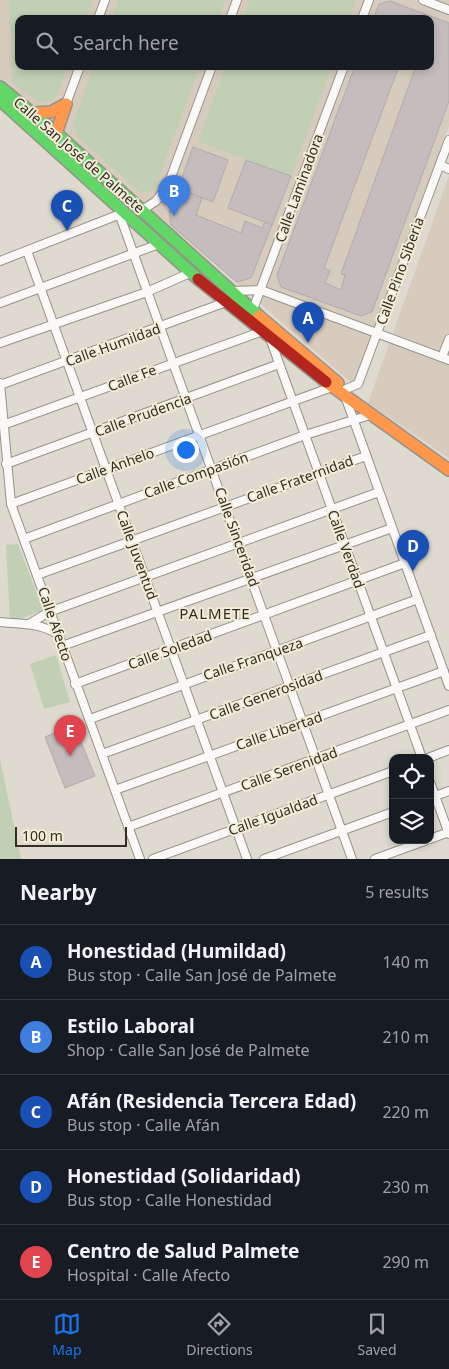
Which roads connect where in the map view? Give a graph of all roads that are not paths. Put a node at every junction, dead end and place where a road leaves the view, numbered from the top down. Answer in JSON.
{"nodes":[{"id":1,"x":105,"y":0,"type":"edge"},
{"id":2,"x":237,"y":0,"type":"edge"},
{"id":3,"x":368,"y":0,"type":"edge"},
{"id":4,"x":423,"y":0,"type":"edge"},
{"id":5,"x":449,"y":10,"type":"edge"},
{"id":6,"x":99,"y":15,"type":"edge"},
{"id":7,"x":231,"y":15,"type":"edge"},
{"id":8,"x":363,"y":15,"type":"edge"},
{"id":9,"x":79,"y":70,"type":"edge"},
{"id":10,"x":211,"y":70,"type":"edge"},
{"id":11,"x":343,"y":70,"type":"edge"},
{"id":12,"x":0,"y":87,"type":"edge"},
{"id":13,"x":0,"y":100,"type":"edge"},
{"id":14,"x":66,"y":104,"type":"junction"},
{"id":15,"x":34,"y":113,"type":"junction"},
{"id":16,"x":55,"y":132,"type":"junction"},
{"id":17,"x":449,"y":140,"type":"edge"},
{"id":18,"x":54,"y":149,"type":"junction"},
{"id":19,"x":440,"y":165,"type":"junction"},
{"id":20,"x":449,"y":169,"type":"edge"},
{"id":21,"x":142,"y":211,"type":"junction"},
{"id":22,"x":122,"y":214,"type":"junction"},
{"id":23,"x":167,"y":234,"type":"junction"},
{"id":24,"x":159,"y":244,"type":"junction"},
{"id":25,"x":27,"y":251,"type":"junction"},
{"id":26,"x":134,"y":255,"type":"junction"},
{"id":27,"x":0,"y":261,"type":"edge"},
{"id":28,"x":192,"y":272,"type":"junction"},
{"id":29,"x":40,"y":290,"type":"junction"},
{"id":30,"x":262,"y":290,"type":"junction"},
{"id":31,"x":232,"y":291,"type":"junction"},
{"id":32,"x":147,"y":292,"type":"junction"},
{"id":33,"x":226,"y":302,"type":"junction"},
{"id":34,"x":0,"y":303,"type":"edge"},
{"id":35,"x":252,"y":310,"type":"junction"},
{"id":36,"x":251,"y":324,"type":"junction"},
{"id":37,"x":54,"y":325,"type":"junction"},
{"id":38,"x":161,"y":327,"type":"junction"},
{"id":39,"x":260,"y":332,"type":"junction"},
{"id":40,"x":377,"y":334,"type":"junction"},
{"id":41,"x":449,"y":339,"type":"edge"},
{"id":42,"x":270,"y":340,"type":"junction"},
{"id":43,"x":0,"y":343,"type":"edge"},
{"id":44,"x":446,"y":359,"type":"edge"},
{"id":45,"x":67,"y":362,"type":"junction"},
{"id":46,"x":173,"y":362,"type":"junction"},
{"id":47,"x":279,"y":364,"type":"junction"},
{"id":48,"x":0,"y":384,"type":"edge"},
{"id":49,"x":332,"y":387,"type":"junction"},
{"id":50,"x":345,"y":393,"type":"junction"},
{"id":51,"x":81,"y":397,"type":"junction"},
{"id":52,"x":187,"y":399,"type":"junction"},
{"id":53,"x":293,"y":401,"type":"junction"},
{"id":54,"x":370,"y":415,"type":"junction"},
{"id":55,"x":353,"y":420,"type":"junction"},
{"id":56,"x":382,"y":423,"type":"junction"},
{"id":57,"x":3,"y":425,"type":"junction"},
{"id":58,"x":93,"y":433,"type":"junction"},
{"id":59,"x":200,"y":435,"type":"junction"},
{"id":60,"x":305,"y":435,"type":"junction"},
{"id":61,"x":366,"y":456,"type":"junction"},
{"id":62,"x":6,"y":464,"type":"junction"},
{"id":63,"x":106,"y":468,"type":"junction"},
{"id":64,"x":212,"y":470,"type":"junction"},
{"id":65,"x":449,"y":470,"type":"edge"},
{"id":66,"x":319,"y":472,"type":"junction"},
{"id":67,"x":379,"y":492,"type":"junction"},
{"id":68,"x":11,"y":504,"type":"junction"},
{"id":69,"x":119,"y":504,"type":"junction"},
{"id":70,"x":226,"y":507,"type":"junction"},
{"id":71,"x":332,"y":508,"type":"junction"},
{"id":72,"x":392,"y":528,"type":"junction"},
{"id":73,"x":24,"y":539,"type":"junction"},
{"id":74,"x":132,"y":540,"type":"junction"},
{"id":75,"x":238,"y":542,"type":"junction"},
{"id":76,"x":345,"y":546,"type":"junction"},
{"id":77,"x":405,"y":563,"type":"junction"},
{"id":78,"x":37,"y":575,"type":"junction"},
{"id":79,"x":146,"y":577,"type":"junction"},
{"id":80,"x":252,"y":579,"type":"junction"},
{"id":81,"x":358,"y":580,"type":"junction"},
{"id":82,"x":418,"y":599,"type":"junction"},
{"id":83,"x":49,"y":612,"type":"junction"},
{"id":84,"x":158,"y":612,"type":"junction"},
{"id":85,"x":265,"y":615,"type":"junction"},
{"id":86,"x":371,"y":616,"type":"junction"},
{"id":87,"x":0,"y":622,"type":"edge"},
{"id":88,"x":29,"y":624,"type":"junction"},
{"id":89,"x":57,"y":634,"type":"junction"},
{"id":90,"x":431,"y":635,"type":"junction"},
{"id":91,"x":62,"y":646,"type":"junction"},
{"id":92,"x":172,"y":650,"type":"junction"},
{"id":93,"x":278,"y":651,"type":"junction"},
{"id":94,"x":383,"y":652,"type":"junction"},
{"id":95,"x":444,"y":671,"type":"junction"},
{"id":96,"x":183,"y":683,"type":"junction"},
{"id":97,"x":76,"y":684,"type":"junction"},
{"id":98,"x":449,"y":686,"type":"edge"},
{"id":99,"x":290,"y":687,"type":"junction"},
{"id":100,"x":396,"y":688,"type":"junction"},
{"id":101,"x":449,"y":710,"type":"edge"},
{"id":102,"x":90,"y":719,"type":"junction"},
{"id":103,"x":197,"y":719,"type":"junction"},
{"id":104,"x":303,"y":723,"type":"junction"},
{"id":105,"x":410,"y":725,"type":"junction"},
{"id":106,"x":449,"y":750,"type":"edge"},
{"id":107,"x":102,"y":754,"type":"junction"},
{"id":108,"x":421,"y":754,"type":"edge"},
{"id":109,"x":210,"y":756,"type":"junction"},
{"id":110,"x":434,"y":756,"type":"edge"},
{"id":111,"x":317,"y":759,"type":"junction"},
{"id":112,"x":389,"y":772,"type":"edge"},
{"id":113,"x":115,"y":790,"type":"junction"},
{"id":114,"x":449,"y":792,"type":"edge"},
{"id":115,"x":224,"y":793,"type":"junction"},
{"id":116,"x":329,"y":794,"type":"junction"},
{"id":117,"x":434,"y":797,"type":"edge"},
{"id":118,"x":434,"y":799,"type":"edge"},
{"id":119,"x":389,"y":813,"type":"edge"},
{"id":120,"x":128,"y":827,"type":"junction"},
{"id":121,"x":237,"y":828,"type":"junction"},
{"id":122,"x":342,"y":830,"type":"junction"},
{"id":123,"x":449,"y":833,"type":"edge"},
{"id":124,"x":434,"y":838,"type":"edge"},
{"id":125,"x":418,"y":844,"type":"edge"},
{"id":126,"x":140,"y":859,"type":"edge"},
{"id":127,"x":153,"y":859,"type":"edge"},
{"id":128,"x":247,"y":859,"type":"edge"},
{"id":129,"x":264,"y":859,"type":"edge"},
{"id":130,"x":352,"y":859,"type":"edge"},
{"id":131,"x":375,"y":859,"type":"edge"}],
"edges":[{"from":1,"to":6,"type":"street"},
{"from":2,"to":7,"type":"street"},
{"from":3,"to":8,"type":"street"},
{"from":4,"to":5,"type":"street"},
{"from":9,"to":14,"type":"street"},
{"from":10,"to":21,"type":"street"},
{"from":11,"to":30,"type":"street","name":"Calle Laminadora"},
{"from":12,"to":15,"type":"street","name":"Calle San José de Palmete"},
{"from":13,"to":18,"type":"street","name":"Calle San José de Palmete"},
{"from":14,"to":15,"type":"street"},
{"from":14,"to":16,"type":"street"},
{"from":15,"to":16,"type":"street","name":"Calle San José de Palmete"},
{"from":16,"to":18,"type":"street"},
{"from":16,"to":21,"type":"street","name":"Calle San José de Palmete"},
{"from":17,"to":19,"type":"street","name":"Calle Pino Siberia"},
{"from":18,"to":22,"type":"street","name":"Calle San José de Palmete"},
{"from":19,"to":20,"type":"street"},
{"from":19,"to":40,"type":"street","name":"Calle Pino Siberia"},
{"from":21,"to":22,"type":"street"},
{"from":21,"to":23,"type":"street","name":"Calle San José de Palmete"},
{"from":22,"to":23,"type":"street"},
{"from":22,"to":24,"type":"street","name":"Calle San José de Palmete"},
{"from":22,"to":25,"type":"street"},
{"from":22,"to":26,"type":"street","name":"Calle Sinceridad"},
{"from":23,"to":31,"type":"street","name":"Calle San José de Palmete"},
{"from":24,"to":26,"type":"street"},
{"from":24,"to":28,"type":"street","name":"Calle San José de Palmete"},
{"from":25,"to":27,"type":"street"},
{"from":25,"to":29,"type":"street","name":"Calle Juventud"},
{"from":26,"to":29,"type":"street"},
{"from":26,"to":32,"type":"street","name":"Calle Sinceridad"},
{"from":28,"to":32,"type":"street"},
{"from":28,"to":33,"type":"street","name":"Calle San José de Palmete"},
{"from":29,"to":34,"type":"street"},
{"from":29,"to":37,"type":"street","name":"Calle Juventud"},
{"from":30,"to":31,"type":"street"},
{"from":30,"to":35,"type":"street","name":"Calle Laminadora"},
{"from":30,"to":40,"type":"street"},
{"from":31,"to":35,"type":"street","name":"Calle San José de Palmete"},
{"from":32,"to":37,"type":"street"},
{"from":32,"to":38,"type":"street","name":"Calle Sinceridad"},
{"from":33,"to":36,"type":"street","name":"Calle San José de Palmete"},
{"from":33,"to":38,"type":"street","name":"Calle Humildad"},
{"from":35,"to":36,"type":"street"},
{"from":35,"to":50,"type":"street","name":"Calle San José de Palmete"},
{"from":36,"to":39,"type":"street","name":"Calle San José de Palmete"},
{"from":37,"to":43,"type":"street"},
{"from":37,"to":45,"type":"street","name":"Calle Juventud"},
{"from":38,"to":45,"type":"street","name":"Calle Humildad"},
{"from":38,"to":46,"type":"street","name":"Calle Sinceridad"},
{"from":39,"to":42,"type":"street","name":"Calle San José de Palmete"},
{"from":39,"to":46,"type":"street","name":"Calle Fe"},
{"from":40,"to":44,"type":"street"},
{"from":40,"to":50,"type":"street","name":"Calle Pino Siberia"},
{"from":41,"to":44,"type":"street"},
{"from":42,"to":47,"type":"street","name":"Calle Verdad"},
{"from":42,"to":49,"type":"street","name":"Calle San José de Palmete"},
{"from":45,"to":48,"type":"street","name":"Calle Humildad"},
{"from":45,"to":51,"type":"street","name":"Calle Juventud"},
{"from":46,"to":51,"type":"street","name":"Calle Fe"},
{"from":46,"to":52,"type":"street","name":"Calle Sinceridad"},
{"from":47,"to":52,"type":"street","name":"Calle Prudencia"},
{"from":47,"to":53,"type":"street","name":"Calle Verdad"},
{"from":48,"to":57,"type":"street","name":"Calle Afecto"},
{"from":49,"to":50,"type":"street","name":"Calle San José de Palmete"},
{"from":49,"to":53,"type":"street","name":"Calle Anhelo"},
{"from":50,"to":54,"type":"street","name":"Calle San José de Palmete"},
{"from":50,"to":55,"type":"street"},
{"from":50,"to":56,"type":"street","name":"Calle San José de Palmete"},
{"from":51,"to":57,"type":"street","name":"Calle Fe"},
{"from":51,"to":58,"type":"street","name":"Calle Juventud"},
{"from":52,"to":58,"type":"street","name":"Calle Prudencia"},
{"from":52,"to":59,"type":"street","name":"Calle Sinceridad"},
{"from":53,"to":59,"type":"street","name":"Calle Anhelo"},
{"from":53,"to":60,"type":"street","name":"Calle Verdad"},
{"from":54,"to":55,"type":"street","name":"Calle Compasión"},
{"from":54,"to":56,"type":"street","name":"Calle San José de Palmete"},
{"from":55,"to":60,"type":"street","name":"Calle Compasión"},
{"from":55,"to":61,"type":"street"},
{"from":56,"to":65,"type":"street","name":"Calle San José de Palmete"},
{"from":57,"to":62,"type":"street","name":"Calle Afecto"},
{"from":58,"to":62,"type":"street","name":"Calle Prudencia"},
{"from":58,"to":63,"type":"street","name":"Calle Juventud"},
{"from":59,"to":63,"type":"street","name":"Calle Anhelo"},
{"from":59,"to":64,"type":"street","name":"Calle Sinceridad"},
{"from":60,"to":64,"type":"street","name":"Calle Compasión"},
{"from":60,"to":66,"type":"street","name":"Calle Verdad"},
{"from":61,"to":66,"type":"street","name":"Calle Fraternidad"},
{"from":61,"to":67,"type":"street"},
{"from":62,"to":68,"type":"street","name":"Calle Afecto"},
{"from":63,"to":68,"type":"street","name":"Calle Anhelo"},
{"from":63,"to":69,"type":"street","name":"Calle Juventud"},
{"from":64,"to":69,"type":"street","name":"Calle Compasión"},
{"from":64,"to":70,"type":"street","name":"Calle Sinceridad"},
{"from":66,"to":70,"type":"street","name":"Calle Fraternidad"},
{"from":66,"to":71,"type":"street","name":"Calle Verdad"},
{"from":67,"to":71,"type":"street"},
{"from":67,"to":72,"type":"street"},
{"from":68,"to":73,"type":"street","name":"Calle Afecto"},
{"from":69,"to":73,"type":"street","name":"Calle Compasión"},
{"from":69,"to":74,"type":"street","name":"Calle Juventud"},
{"from":70,"to":74,"type":"street","name":"Calle Fraternidad"},
{"from":70,"to":75,"type":"street","name":"Calle Sinceridad"},
{"from":71,"to":75,"type":"street"},
{"from":71,"to":76,"type":"street","name":"Calle Verdad"},
{"from":72,"to":76,"type":"street"},
{"from":72,"to":77,"type":"street"},
{"from":73,"to":78,"type":"street","name":"Calle Afecto"},
{"from":74,"to":78,"type":"street","name":"Calle Fraternidad"},
{"from":74,"to":79,"type":"street","name":"Calle Juventud"},
{"from":75,"to":79,"type":"street"},
{"from":75,"to":80,"type":"street","name":"Calle Sinceridad"},
{"from":76,"to":80,"type":"street"},
{"from":76,"to":81,"type":"street","name":"Calle Verdad"},
{"from":77,"to":81,"type":"street","name":"Calle Soledad"},
{"from":77,"to":82,"type":"street"},
{"from":78,"to":83,"type":"street","name":"Calle Afecto"},
{"from":79,"to":83,"type":"street"},
{"from":79,"to":84,"type":"street","name":"Calle Juventud"},
{"from":80,"to":84,"type":"street"},
{"from":80,"to":85,"type":"street","name":"Calle Sinceridad"},
{"from":81,"to":85,"type":"street","name":"Calle Soledad"},
{"from":81,"to":86,"type":"street","name":"Calle Verdad"},
{"from":82,"to":86,"type":"street","name":"Calle Franqueza"},
{"from":82,"to":90,"type":"street"},
{"from":83,"to":88,"type":"street"},
{"from":83,"to":89,"type":"street","name":"Calle Afecto"},
{"from":84,"to":91,"type":"street"},
{"from":84,"to":92,"type":"street","name":"Calle Juventud"},
{"from":85,"to":92,"type":"street","name":"Calle Soledad"},
{"from":85,"to":93,"type":"street","name":"Calle Sinceridad"},
{"from":86,"to":93,"type":"street","name":"Calle Franqueza"},
{"from":86,"to":94,"type":"street","name":"Calle Verdad"},
{"from":87,"to":88,"type":"street"},
{"from":88,"to":89,"type":"street"},
{"from":89,"to":91,"type":"street","name":"Calle Afecto"},
{"from":90,"to":94,"type":"street","name":"Calle Generosidad"},
{"from":90,"to":95,"type":"street"},
{"from":91,"to":97,"type":"street","name":"Calle Afecto"},
{"from":92,"to":96,"type":"street","name":"Calle Juventud"},
{"from":92,"to":97,"type":"street","name":"Calle Soledad"},
{"from":93,"to":96,"type":"street","name":"Calle Franqueza"},
{"from":93,"to":99,"type":"street","name":"Calle Sinceridad"},
{"from":94,"to":99,"type":"street","name":"Calle Generosidad"},
{"from":94,"to":100,"type":"street","name":"Calle Verdad"},
{"from":95,"to":98,"type":"street"},
{"from":95,"to":100,"type":"street","name":"Calle Libertad"},
{"from":96,"to":102,"type":"street","name":"Calle Franqueza"},
{"from":96,"to":103,"type":"street","name":"Calle Juventud"},
{"from":97,"to":102,"type":"street","name":"Calle Afecto"},
{"from":99,"to":103,"type":"street","name":"Calle Generosidad"},
{"from":99,"to":104,"type":"street","name":"Calle Sinceridad"},
{"from":100,"to":104,"type":"street","name":"Calle Libertad"},
{"from":100,"to":105,"type":"street","name":"Calle Verdad"},
{"from":101,"to":105,"type":"street","name":"Calle Serenidad"},
{"from":102,"to":107,"type":"street","name":"Calle Afecto"},
{"from":103,"to":107,"type":"street","name":"Calle Generosidad"},
{"from":103,"to":109,"type":"street","name":"Calle Juventud"},
{"from":104,"to":109,"type":"street","name":"Calle Libertad"},
{"from":104,"to":111,"type":"street","name":"Calle Sinceridad"},
{"from":105,"to":108,"type":"street","name":"Calle Verdad"},
{"from":105,"to":111,"type":"street","name":"Calle Serenidad"},
{"from":106,"to":110,"type":"street"},
{"from":107,"to":113,"type":"street","name":"Calle Afecto"},
{"from":109,"to":113,"type":"street","name":"Calle Libertad"},
{"from":109,"to":115,"type":"street","name":"Calle Juventud"},
{"from":111,"to":115,"type":"street","name":"Calle Serenidad"},
{"from":111,"to":116,"type":"street","name":"Calle Sinceridad"},
{"from":112,"to":116,"type":"street","name":"Calle Igualdad"},
{"from":113,"to":120,"type":"street","name":"Calle Afecto"},
{"from":114,"to":117,"type":"street"},
{"from":115,"to":120,"type":"street","name":"Calle Serenidad"},
{"from":115,"to":121,"type":"street","name":"Calle Juventud"},
{"from":116,"to":121,"type":"street","name":"Calle Igualdad"},
{"from":116,"to":122,"type":"street","name":"Calle Sinceridad"},
{"from":118,"to":123,"type":"street"},
{"from":119,"to":122,"type":"street"},
{"from":120,"to":126,"type":"street","name":"Calle Afecto"},
{"from":121,"to":127,"type":"street","name":"Calle Igualdad"},
{"from":121,"to":128,"type":"street","name":"Calle Juventud"},
{"from":122,"to":129,"type":"street"},
{"from":122,"to":130,"type":"street","name":"Calle Sinceridad"},
{"from":123,"to":124,"type":"street"},
{"from":125,"to":131,"type":"street"}]}
